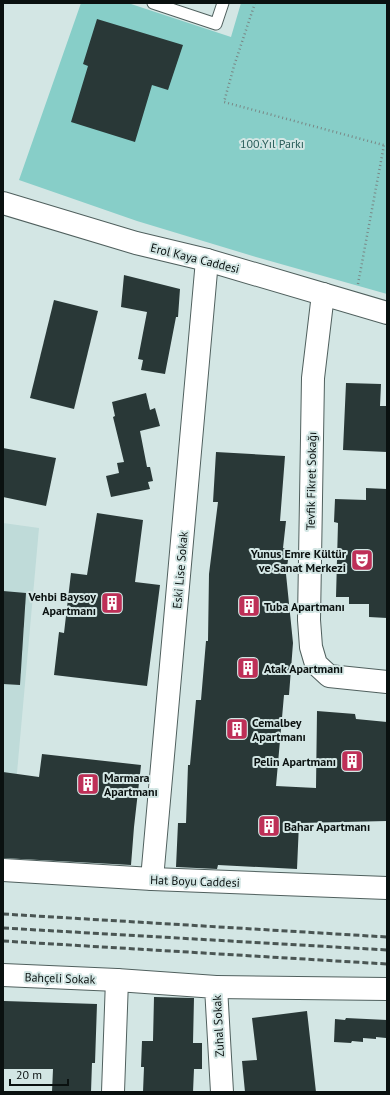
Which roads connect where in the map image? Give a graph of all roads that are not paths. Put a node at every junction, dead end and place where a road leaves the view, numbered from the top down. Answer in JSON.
{"nodes":[{"id":1,"x":153,"y":3,"type":"edge"},
{"id":2,"x":223,"y":3,"type":"edge"},
{"id":3,"x":3,"y":203,"type":"edge"},
{"id":4,"x":207,"y":260,"type":"junction"},
{"id":5,"x":323,"y":294,"type":"junction"},
{"id":6,"x":387,"y":312,"type":"edge"},
{"id":7,"x":387,"y":682,"type":"edge"},
{"id":8,"x":3,"y":870,"type":"edge"},
{"id":9,"x":152,"y":879,"type":"junction"},
{"id":10,"x":387,"y":888,"type":"edge"},
{"id":11,"x":3,"y":975,"type":"edge"},
{"id":12,"x":117,"y":980,"type":"junction"},
{"id":13,"x":216,"y":987,"type":"junction"},
{"id":14,"x":387,"y":989,"type":"edge"},
{"id":15,"x":113,"y":1092,"type":"edge"},
{"id":16,"x":222,"y":1092,"type":"edge"}],
"edges":[{"from":1,"to":2,"type":"lane"},
{"from":3,"to":4,"type":"street","name":"Erol Kaya Caddesi"},
{"from":4,"to":5,"type":"street","name":"Erol Kaya Caddesi"},
{"from":4,"to":9,"type":"street","name":"Eski Lise Sokak"},
{"from":5,"to":6,"type":"street","name":"Erol Kaya Caddesi"},
{"from":5,"to":7,"type":"street","name":"Tevfik Fikret Sokağı"},
{"from":8,"to":9,"type":"street","name":"Hat Boyu Caddesi"},
{"from":9,"to":10,"type":"street","name":"Hat Boyu Caddesi"},
{"from":11,"to":12,"type":"street","name":"Bahçeli Sokak"},
{"from":12,"to":13,"type":"street","name":"Zuhal Sokak"},
{"from":12,"to":15,"type":"street"},
{"from":13,"to":14,"type":"street"},
{"from":13,"to":16,"type":"street","name":"Zuhal Sokak"}]}
